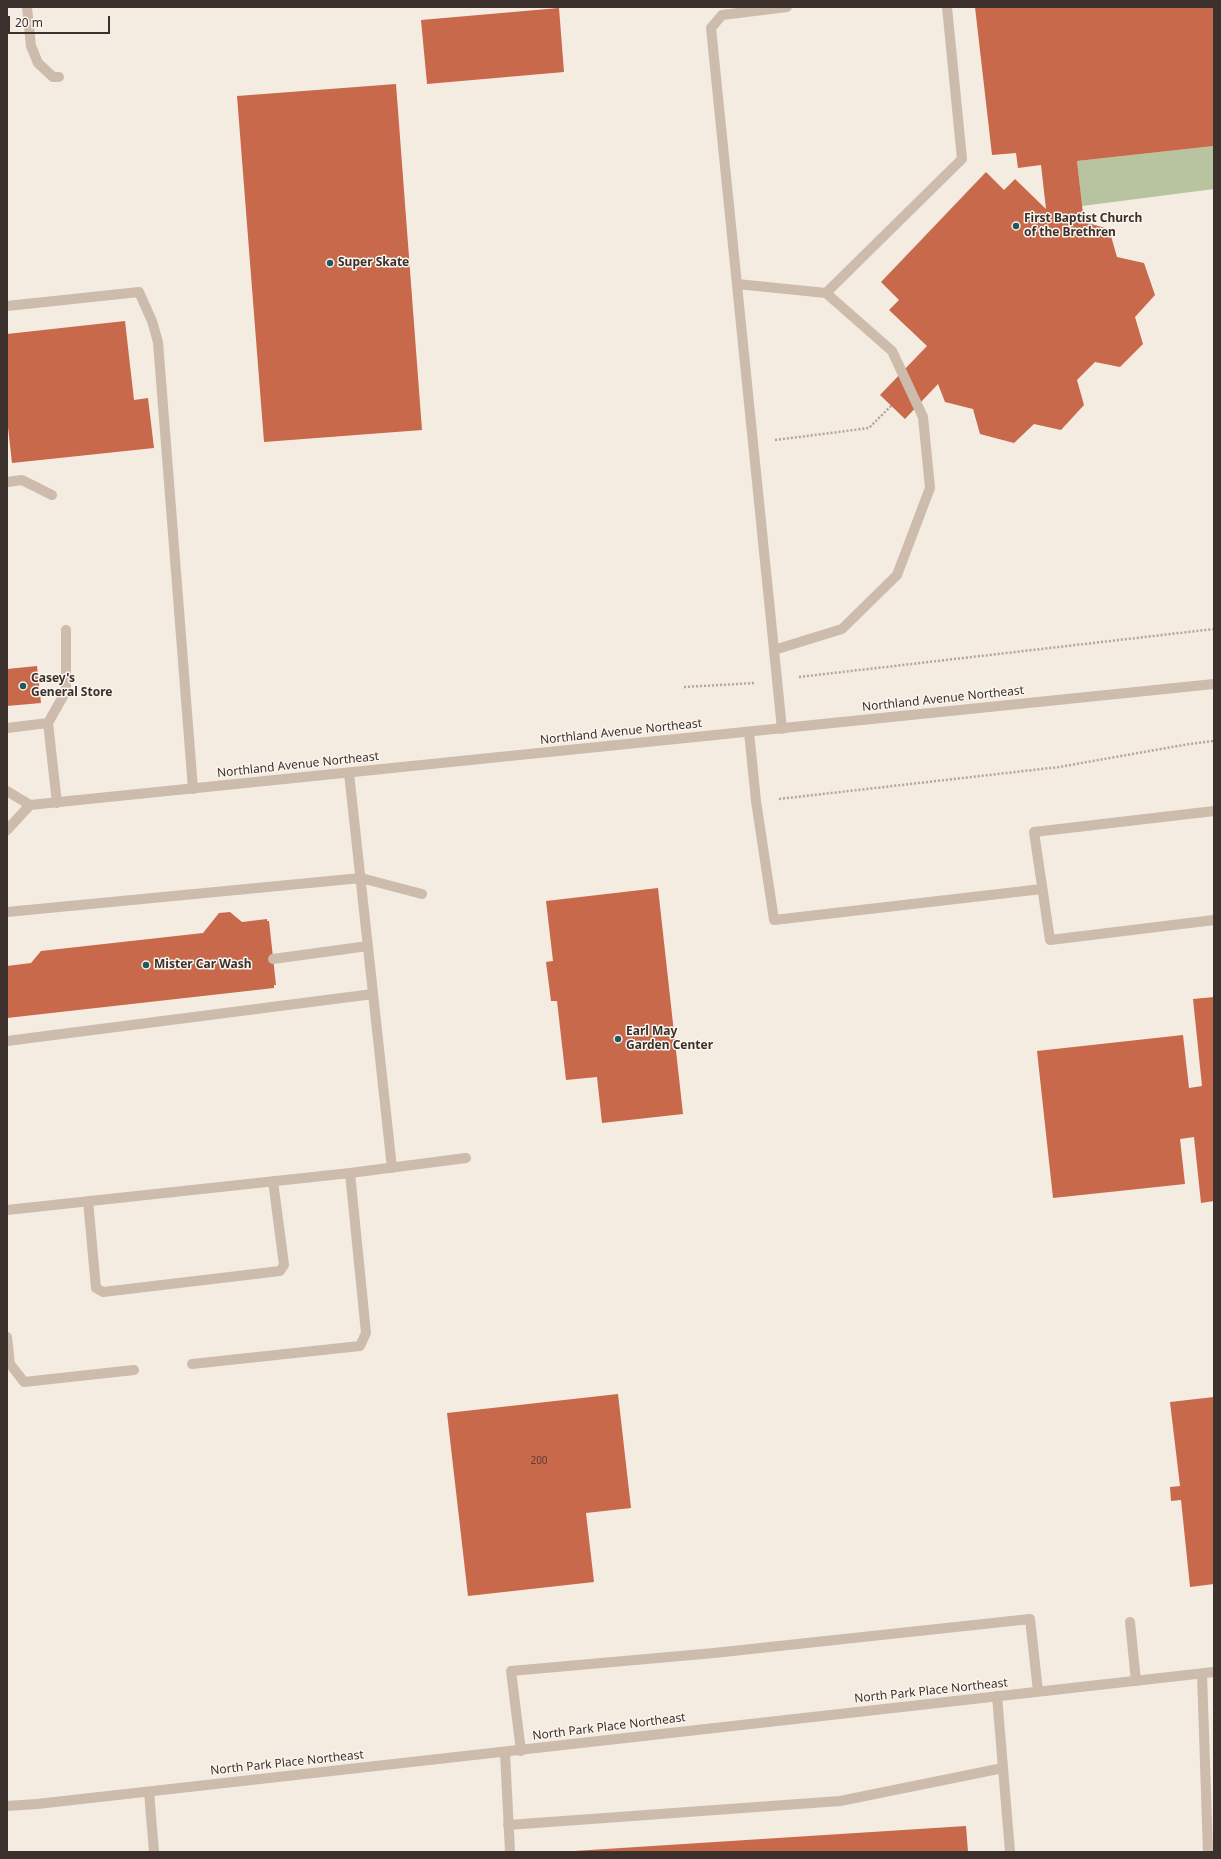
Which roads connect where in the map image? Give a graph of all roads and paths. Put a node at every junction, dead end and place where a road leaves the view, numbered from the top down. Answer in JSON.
{"nodes":[{"id":1,"x":27,"y":7,"type":"edge"},
{"id":2,"x":787,"y":7,"type":"edge"},
{"id":3,"x":947,"y":7,"type":"edge"},
{"id":4,"x":59,"y":77,"type":"dead end"},
{"id":5,"x":736,"y":284,"type":"junction"},
{"id":6,"x":826,"y":293,"type":"junction"},
{"id":7,"x":7,"y":306,"type":"edge"},
{"id":8,"x":892,"y":405,"type":"dead end"},
{"id":9,"x":753,"y":443,"type":"junction"},
{"id":10,"x":7,"y":482,"type":"edge"},
{"id":11,"x":52,"y":495,"type":"dead end"},
{"id":12,"x":1214,"y":629,"type":"edge"},
{"id":13,"x":66,"y":630,"type":"dead end"},
{"id":14,"x":774,"y":650,"type":"junction"},
{"id":15,"x":777,"y":680,"type":"junction"},
{"id":16,"x":1214,"y":684,"type":"edge"},
{"id":17,"x":684,"y":687,"type":"dead end"},
{"id":18,"x":48,"y":723,"type":"junction"},
{"id":19,"x":7,"y":728,"type":"edge"},
{"id":20,"x":782,"y":729,"type":"junction"},
{"id":21,"x":749,"y":732,"type":"junction"},
{"id":22,"x":1214,"y":741,"type":"edge"},
{"id":23,"x":349,"y":773,"type":"junction"},
{"id":24,"x":192,"y":789,"type":"junction"},
{"id":25,"x":7,"y":791,"type":"edge"},
{"id":26,"x":756,"y":802,"type":"junction"},
{"id":27,"x":57,"y":803,"type":"junction"},
{"id":28,"x":30,"y":805,"type":"junction"},
{"id":29,"x":1214,"y":811,"type":"edge"},
{"id":30,"x":7,"y":830,"type":"edge"},
{"id":31,"x":361,"y":878,"type":"junction"},
{"id":32,"x":1042,"y":889,"type":"junction"},
{"id":33,"x":422,"y":894,"type":"dead end"},
{"id":34,"x":7,"y":912,"type":"edge"},
{"id":35,"x":1214,"y":920,"type":"edge"},
{"id":36,"x":368,"y":946,"type":"junction"},
{"id":37,"x":273,"y":958,"type":"dead end"},
{"id":38,"x":373,"y":994,"type":"junction"},
{"id":39,"x":7,"y":1041,"type":"edge"},
{"id":40,"x":466,"y":1158,"type":"dead end"},
{"id":41,"x":392,"y":1168,"type":"junction"},
{"id":42,"x":350,"y":1173,"type":"junction"},
{"id":43,"x":273,"y":1181,"type":"junction"},
{"id":44,"x":88,"y":1201,"type":"junction"},
{"id":45,"x":7,"y":1210,"type":"edge"},
{"id":46,"x":7,"y":1337,"type":"edge"},
{"id":47,"x":192,"y":1364,"type":"dead end"},
{"id":48,"x":134,"y":1370,"type":"dead end"},
{"id":49,"x":1130,"y":1622,"type":"dead end"},
{"id":50,"x":1214,"y":1672,"type":"edge"},
{"id":51,"x":1202,"y":1674,"type":"junction"},
{"id":52,"x":1136,"y":1681,"type":"junction"},
{"id":53,"x":1038,"y":1692,"type":"junction"},
{"id":54,"x":997,"y":1696,"type":"junction"},
{"id":55,"x":520,"y":1750,"type":"junction"},
{"id":56,"x":505,"y":1752,"type":"junction"},
{"id":57,"x":1003,"y":1768,"type":"junction"},
{"id":58,"x":1210,"y":1770,"type":"edge"},
{"id":59,"x":149,"y":1792,"type":"junction"},
{"id":60,"x":7,"y":1806,"type":"edge"},
{"id":61,"x":508,"y":1825,"type":"junction"},
{"id":62,"x":154,"y":1852,"type":"edge"},
{"id":63,"x":510,"y":1852,"type":"edge"},
{"id":64,"x":1010,"y":1852,"type":"edge"},
{"id":65,"x":1208,"y":1852,"type":"edge"}],
"edges":[{"from":1,"to":4,"type":"street"},
{"from":2,"to":5,"type":"street"},
{"from":3,"to":6,"type":"street"},
{"from":5,"to":6,"type":"street"},
{"from":5,"to":9,"type":"street"},
{"from":6,"to":14,"type":"street"},
{"from":7,"to":24,"type":"street"},
{"from":8,"to":9,"type":"path"},
{"from":9,"to":14,"type":"street"},
{"from":10,"to":11,"type":"street"},
{"from":12,"to":15,"type":"path"},
{"from":13,"to":18,"type":"street"},
{"from":14,"to":15,"type":"street"},
{"from":15,"to":17,"type":"path"},
{"from":15,"to":20,"type":"street"},
{"from":16,"to":20,"type":"street","name":"Northland Avenue Northeast"},
{"from":18,"to":19,"type":"street"},
{"from":18,"to":27,"type":"street"},
{"from":20,"to":21,"type":"street","name":"Northland Avenue Northeast"},
{"from":21,"to":23,"type":"street","name":"Northland Avenue Northeast"},
{"from":21,"to":26,"type":"street"},
{"from":22,"to":26,"type":"path"},
{"from":23,"to":24,"type":"street","name":"Northland Avenue Northeast"},
{"from":23,"to":31,"type":"street"},
{"from":24,"to":27,"type":"street","name":"Northland Avenue Northeast"},
{"from":25,"to":28,"type":"street"},
{"from":26,"to":32,"type":"street"},
{"from":27,"to":28,"type":"street","name":"Northland Avenue Northeast"},
{"from":28,"to":30,"type":"street"},
{"from":29,"to":32,"type":"street"},
{"from":31,"to":33,"type":"street"},
{"from":31,"to":34,"type":"street"},
{"from":31,"to":36,"type":"street"},
{"from":32,"to":35,"type":"street"},
{"from":36,"to":37,"type":"street"},
{"from":36,"to":38,"type":"street"},
{"from":38,"to":39,"type":"street"},
{"from":38,"to":41,"type":"street"},
{"from":40,"to":41,"type":"street"},
{"from":41,"to":42,"type":"street"},
{"from":42,"to":43,"type":"street"},
{"from":42,"to":47,"type":"street"},
{"from":43,"to":44,"type":"street"},
{"from":43,"to":44,"type":"street"},
{"from":44,"to":45,"type":"street"},
{"from":46,"to":48,"type":"street"},
{"from":49,"to":52,"type":"street"},
{"from":50,"to":51,"type":"street","name":"North Park Place Northeast"},
{"from":51,"to":52,"type":"street","name":"North Park Place Northeast"},
{"from":51,"to":58,"type":"street"},
{"from":52,"to":53,"type":"street","name":"North Park Place Northeast"},
{"from":53,"to":54,"type":"street","name":"North Park Place Northeast"},
{"from":53,"to":55,"type":"street"},
{"from":54,"to":55,"type":"street","name":"North Park Place Northeast"},
{"from":54,"to":57,"type":"street"},
{"from":55,"to":56,"type":"street","name":"North Park Place Northeast"},
{"from":56,"to":59,"type":"street","name":"North Park Place Northeast"},
{"from":56,"to":61,"type":"street"},
{"from":57,"to":61,"type":"street"},
{"from":57,"to":64,"type":"street"},
{"from":58,"to":65,"type":"street"},
{"from":59,"to":60,"type":"street","name":"North Park Place Northeast"},
{"from":59,"to":62,"type":"street"},
{"from":61,"to":63,"type":"street"}]}
